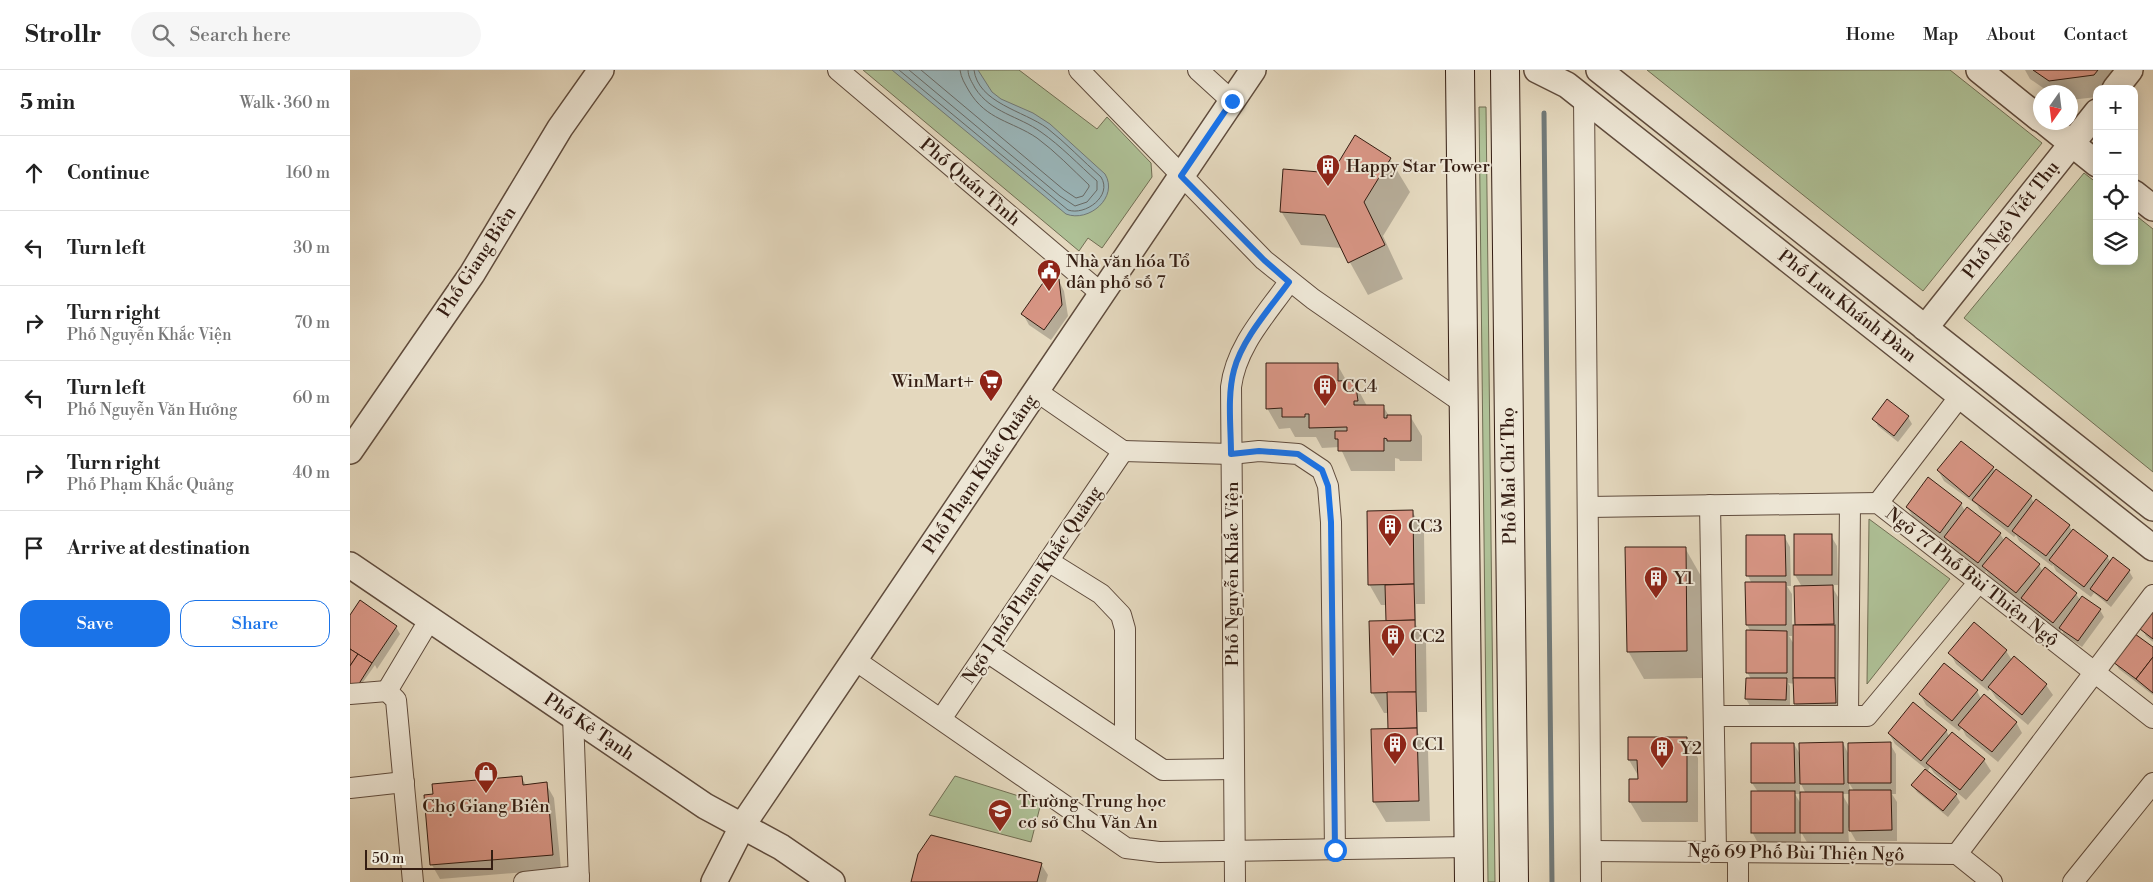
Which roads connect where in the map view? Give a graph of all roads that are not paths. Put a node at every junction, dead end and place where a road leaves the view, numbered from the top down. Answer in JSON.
{"nodes":[{"id":1,"x":601,"y":70,"type":"edge"},
{"id":2,"x":838,"y":70,"type":"edge"},
{"id":3,"x":1079,"y":70,"type":"edge"},
{"id":4,"x":1198,"y":70,"type":"edge"},
{"id":5,"x":1253,"y":70,"type":"edge"},
{"id":6,"x":1460,"y":70,"type":"edge"},
{"id":7,"x":1505,"y":70,"type":"edge"},
{"id":8,"x":1537,"y":70,"type":"edge"},
{"id":9,"x":1584,"y":70,"type":"edge"},
{"id":10,"x":1598,"y":70,"type":"edge"},
{"id":11,"x":1979,"y":70,"type":"edge"},
{"id":12,"x":2130,"y":70,"type":"edge"},
{"id":13,"x":2118,"y":85,"type":"edge"},
{"id":14,"x":1584,"y":98,"type":"junction"},
{"id":15,"x":1232,"y":101,"type":"junction"},
{"id":16,"x":2033,"y":113,"type":"edge"},
{"id":17,"x":2093,"y":117,"type":"edge"},
{"id":18,"x":2054,"y":130,"type":"edge"},
{"id":19,"x":2071,"y":144,"type":"junction"},
{"id":20,"x":2093,"y":161,"type":"edge"},
{"id":21,"x":1181,"y":176,"type":"junction"},
{"id":22,"x":2138,"y":196,"type":"edge"},
{"id":23,"x":2153,"y":208,"type":"edge"},
{"id":24,"x":1289,"y":282,"type":"junction"},
{"id":25,"x":1102,"y":294,"type":"junction"},
{"id":26,"x":1925,"y":328,"type":"junction"},
{"id":27,"x":1036,"y":391,"type":"junction"},
{"id":28,"x":1960,"y":396,"type":"junction"},
{"id":29,"x":1463,"y":403,"type":"junction"},
{"id":30,"x":350,"y":451,"type":"edge"},
{"id":31,"x":1123,"y":451,"type":"junction"},
{"id":32,"x":1231,"y":454,"type":"junction"},
{"id":33,"x":1878,"y":503,"type":"junction"},
{"id":34,"x":1850,"y":504,"type":"junction"},
{"id":35,"x":1710,"y":505,"type":"junction"},
{"id":36,"x":1588,"y":507,"type":"junction"},
{"id":37,"x":2153,"y":508,"type":"edge"},
{"id":38,"x":2153,"y":548,"type":"edge"},
{"id":39,"x":1048,"y":561,"type":"junction"},
{"id":40,"x":350,"y":564,"type":"edge"},
{"id":41,"x":1978,"y":582,"type":"junction"},
{"id":42,"x":2153,"y":596,"type":"edge"},
{"id":43,"x":430,"y":619,"type":"junction"},
{"id":44,"x":987,"y":652,"type":"junction"},
{"id":45,"x":855,"y":660,"type":"junction"},
{"id":46,"x":2095,"y":673,"type":"junction"},
{"id":47,"x":388,"y":691,"type":"junction"},
{"id":48,"x":350,"y":694,"type":"edge"},
{"id":49,"x":573,"y":716,"type":"junction"},
{"id":50,"x":1714,"y":716,"type":"junction"},
{"id":51,"x":1848,"y":716,"type":"junction"},
{"id":52,"x":2153,"y":718,"type":"edge"},
{"id":53,"x":941,"y":719,"type":"junction"},
{"id":54,"x":1125,"y":744,"type":"junction"},
{"id":55,"x":1234,"y":769,"type":"junction"},
{"id":56,"x":404,"y":782,"type":"junction"},
{"id":57,"x":2153,"y":783,"type":"edge"},
{"id":58,"x":350,"y":788,"type":"edge"},
{"id":59,"x":742,"y":827,"type":"junction"},
{"id":60,"x":1468,"y":847,"type":"junction"},
{"id":61,"x":1335,"y":850,"type":"junction"},
{"id":62,"x":1234,"y":851,"type":"junction"},
{"id":63,"x":1591,"y":851,"type":"junction"},
{"id":64,"x":1716,"y":852,"type":"junction"},
{"id":65,"x":1738,"y":852,"type":"junction"},
{"id":66,"x":1956,"y":854,"type":"junction"},
{"id":67,"x":579,"y":879,"type":"edge"},
{"id":68,"x":413,"y":882,"type":"edge"},
{"id":69,"x":524,"y":882,"type":"edge"},
{"id":70,"x":714,"y":882,"type":"edge"},
{"id":71,"x":832,"y":882,"type":"edge"},
{"id":72,"x":1235,"y":882,"type":"edge"},
{"id":73,"x":1468,"y":882,"type":"edge"},
{"id":74,"x":1514,"y":882,"type":"edge"},
{"id":75,"x":1591,"y":882,"type":"edge"},
{"id":76,"x":1738,"y":882,"type":"edge"},
{"id":77,"x":1992,"y":882,"type":"edge"},
{"id":78,"x":2073,"y":882,"type":"edge"}],
"edges":[{"from":1,"to":30,"type":"street","name":"Phố Giang Biên"},
{"from":2,"to":25,"type":"street","name":"Phố Quán Tình"},
{"from":3,"to":21,"type":"street"},
{"from":4,"to":15,"type":"street"},
{"from":5,"to":15,"type":"street","name":"Phố Phạm Khắc Quảng"},
{"from":6,"to":29,"type":"main road"},
{"from":7,"to":74,"type":"main road","name":"Phố Mai Chí Thọ"},
{"from":8,"to":14,"type":"street","name":"Phố Lưu Khánh Đàm"},
{"from":9,"to":14,"type":"street"},
{"from":10,"to":26,"type":"street","name":"Phố Lưu Khánh Đàm"},
{"from":11,"to":16,"type":"street"},
{"from":12,"to":13,"type":"street"},
{"from":14,"to":28,"type":"street","name":"Phố Lưu Khánh Đàm"},
{"from":14,"to":36,"type":"street"},
{"from":15,"to":21,"type":"street","name":"Phố Phạm Khắc Quảng"},
{"from":17,"to":19,"type":"street","name":"Phố Ngô Viết Thụ"},
{"from":18,"to":19,"type":"street"},
{"from":19,"to":20,"type":"street"},
{"from":19,"to":26,"type":"street","name":"Phố Ngô Viết Thụ"},
{"from":21,"to":24,"type":"street"},
{"from":21,"to":25,"type":"street","name":"Phố Phạm Khắc Quảng"},
{"from":22,"to":23,"type":"street"},
{"from":24,"to":29,"type":"street"},
{"from":24,"to":32,"type":"street","name":"Phố Nguyễn Khắc Viện"},
{"from":25,"to":27,"type":"street","name":"Phố Phạm Khắc Quảng"},
{"from":26,"to":37,"type":"street","name":"Phố Lưu Khánh Đàm"},
{"from":27,"to":31,"type":"street"},
{"from":27,"to":45,"type":"street","name":"Phố Phạm Khắc Quảng"},
{"from":28,"to":33,"type":"street"},
{"from":28,"to":38,"type":"street","name":"Phố Lưu Khánh Đàm"},
{"from":29,"to":60,"type":"main road"},
{"from":31,"to":32,"type":"street"},
{"from":31,"to":39,"type":"street","name":"Ngõ 1 phố Phạm Khắc Quảng"},
{"from":32,"to":55,"type":"street","name":"Phố Nguyễn Khắc Viện"},
{"from":32,"to":61,"type":"street"},
{"from":33,"to":34,"type":"street","name":"Ngõ 77 Phố Bùi Thiện Ngộ"},
{"from":33,"to":41,"type":"street","name":"Ngõ 77 Phố Bùi Thiện Ngộ"},
{"from":34,"to":35,"type":"street","name":"Ngõ 77 Phố Bùi Thiện Ngộ"},
{"from":34,"to":51,"type":"street"},
{"from":35,"to":36,"type":"street","name":"Ngõ 77 Phố Bùi Thiện Ngộ"},
{"from":35,"to":50,"type":"street"},
{"from":36,"to":63,"type":"street"},
{"from":39,"to":44,"type":"street","name":"Ngõ 1 phố Phạm Khắc Quảng"},
{"from":39,"to":54,"type":"street"},
{"from":40,"to":43,"type":"street","name":"Phố Kẻ Tạnh"},
{"from":41,"to":46,"type":"street","name":"Ngõ 77 Phố Bùi Thiện Ngộ"},
{"from":41,"to":51,"type":"street"},
{"from":42,"to":46,"type":"street"},
{"from":43,"to":47,"type":"street"},
{"from":43,"to":49,"type":"street","name":"Phố Kẻ Tạnh"},
{"from":44,"to":53,"type":"street","name":"Ngõ 1 phố Phạm Khắc Quảng"},
{"from":44,"to":54,"type":"street"},
{"from":45,"to":53,"type":"street"},
{"from":45,"to":59,"type":"street","name":"Phố Phạm Khắc Quảng"},
{"from":46,"to":52,"type":"street","name":"Ngõ 77 Phố Bùi Thiện Ngộ"},
{"from":46,"to":66,"type":"street"},
{"from":47,"to":48,"type":"street"},
{"from":47,"to":56,"type":"street"},
{"from":49,"to":59,"type":"street","name":"Phố Kẻ Tạnh"},
{"from":49,"to":67,"type":"street"},
{"from":50,"to":51,"type":"street"},
{"from":50,"to":64,"type":"street"},
{"from":53,"to":62,"type":"street"},
{"from":54,"to":55,"type":"street"},
{"from":55,"to":62,"type":"street","name":"Phố Nguyễn Khắc Viện"},
{"from":56,"to":58,"type":"street"},
{"from":56,"to":68,"type":"street"},
{"from":57,"to":78,"type":"street"},
{"from":59,"to":70,"type":"street","name":"Phố Phạm Khắc Quảng"},
{"from":59,"to":71,"type":"street","name":"Phố Kẻ Tạnh"},
{"from":60,"to":61,"type":"street"},
{"from":60,"to":73,"type":"main road"},
{"from":61,"to":62,"type":"street"},
{"from":62,"to":72,"type":"street","name":"Phố Nguyễn Khắc Viện"},
{"from":63,"to":64,"type":"street","name":"Ngõ 69 Phố Bùi Thiện Ngô"},
{"from":63,"to":75,"type":"street"},
{"from":64,"to":65,"type":"street","name":"Ngõ 69 Phố Bùi Thiện Ngô"},
{"from":65,"to":66,"type":"street","name":"Ngõ 69 Phố Bùi Thiện Ngô"},
{"from":65,"to":76,"type":"street"},
{"from":66,"to":77,"type":"street"},
{"from":67,"to":69,"type":"street"}]}
